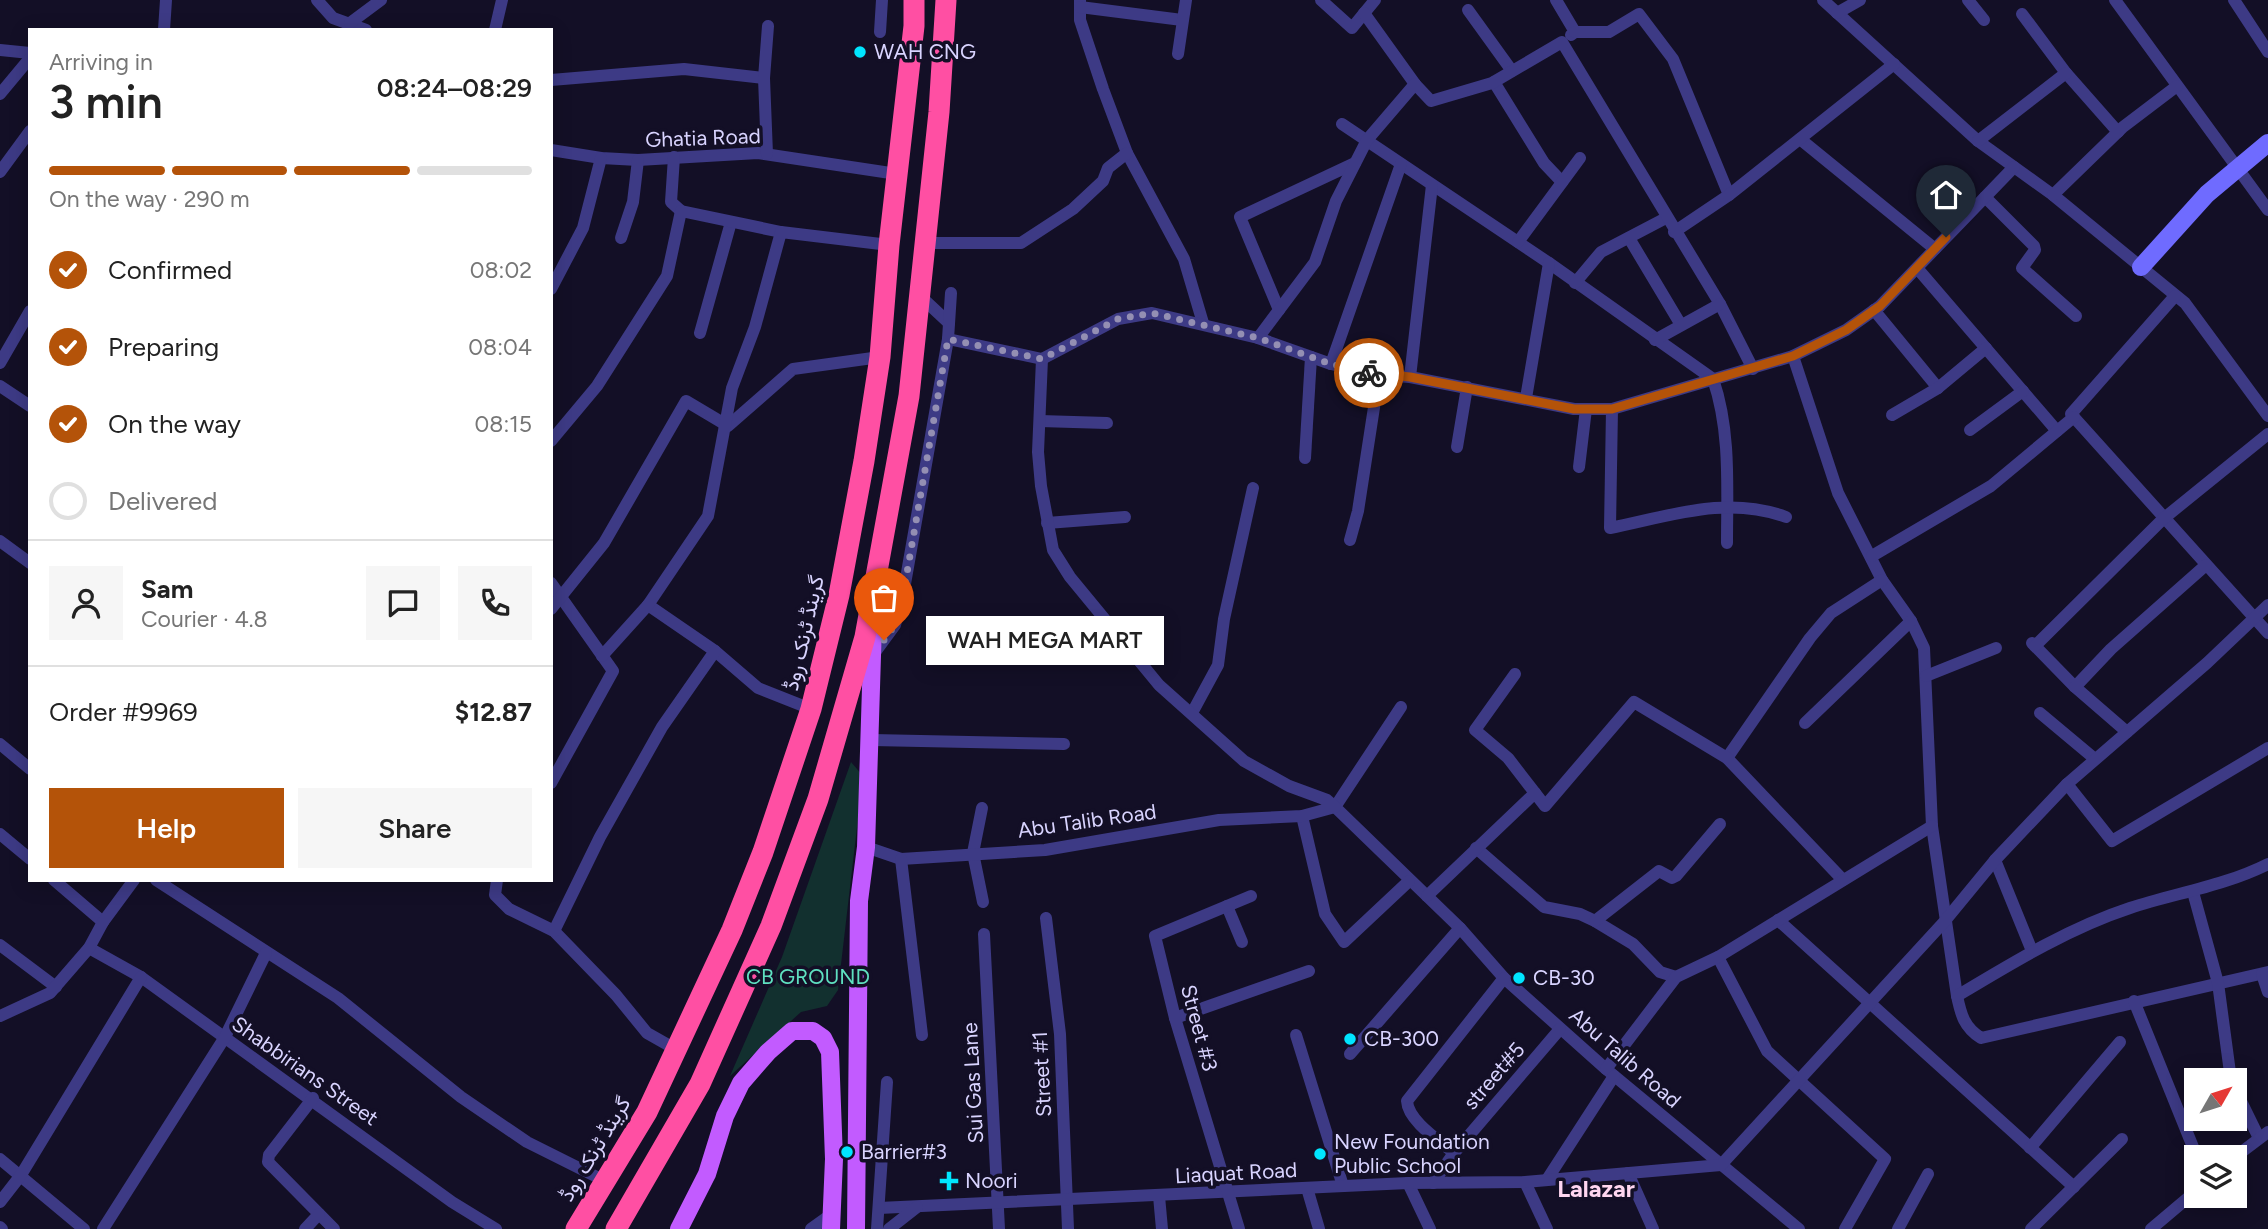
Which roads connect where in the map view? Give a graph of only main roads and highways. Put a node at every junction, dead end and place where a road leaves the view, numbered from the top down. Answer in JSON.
{"nodes":[{"id":1,"x":914,"y":0,"type":"edge"},
{"id":2,"x":946,"y":0,"type":"edge"},
{"id":3,"x":873,"y":600,"type":"junction"},
{"id":4,"x":831,"y":1221,"type":"edge"},
{"id":5,"x":576,"y":1229,"type":"edge"},
{"id":6,"x":616,"y":1229,"type":"edge"},
{"id":7,"x":679,"y":1229,"type":"edge"},
{"id":8,"x":856,"y":1229,"type":"edge"}],
"edges":[{"from":1,"to":5,"type":"highway","name":"گرینڈ ٹرنک روڈ"},
{"from":2,"to":3,"type":"highway"},
{"from":3,"to":6,"type":"highway"},
{"from":3,"to":8,"type":"main road"},
{"from":4,"to":7,"type":"main road"}]}
